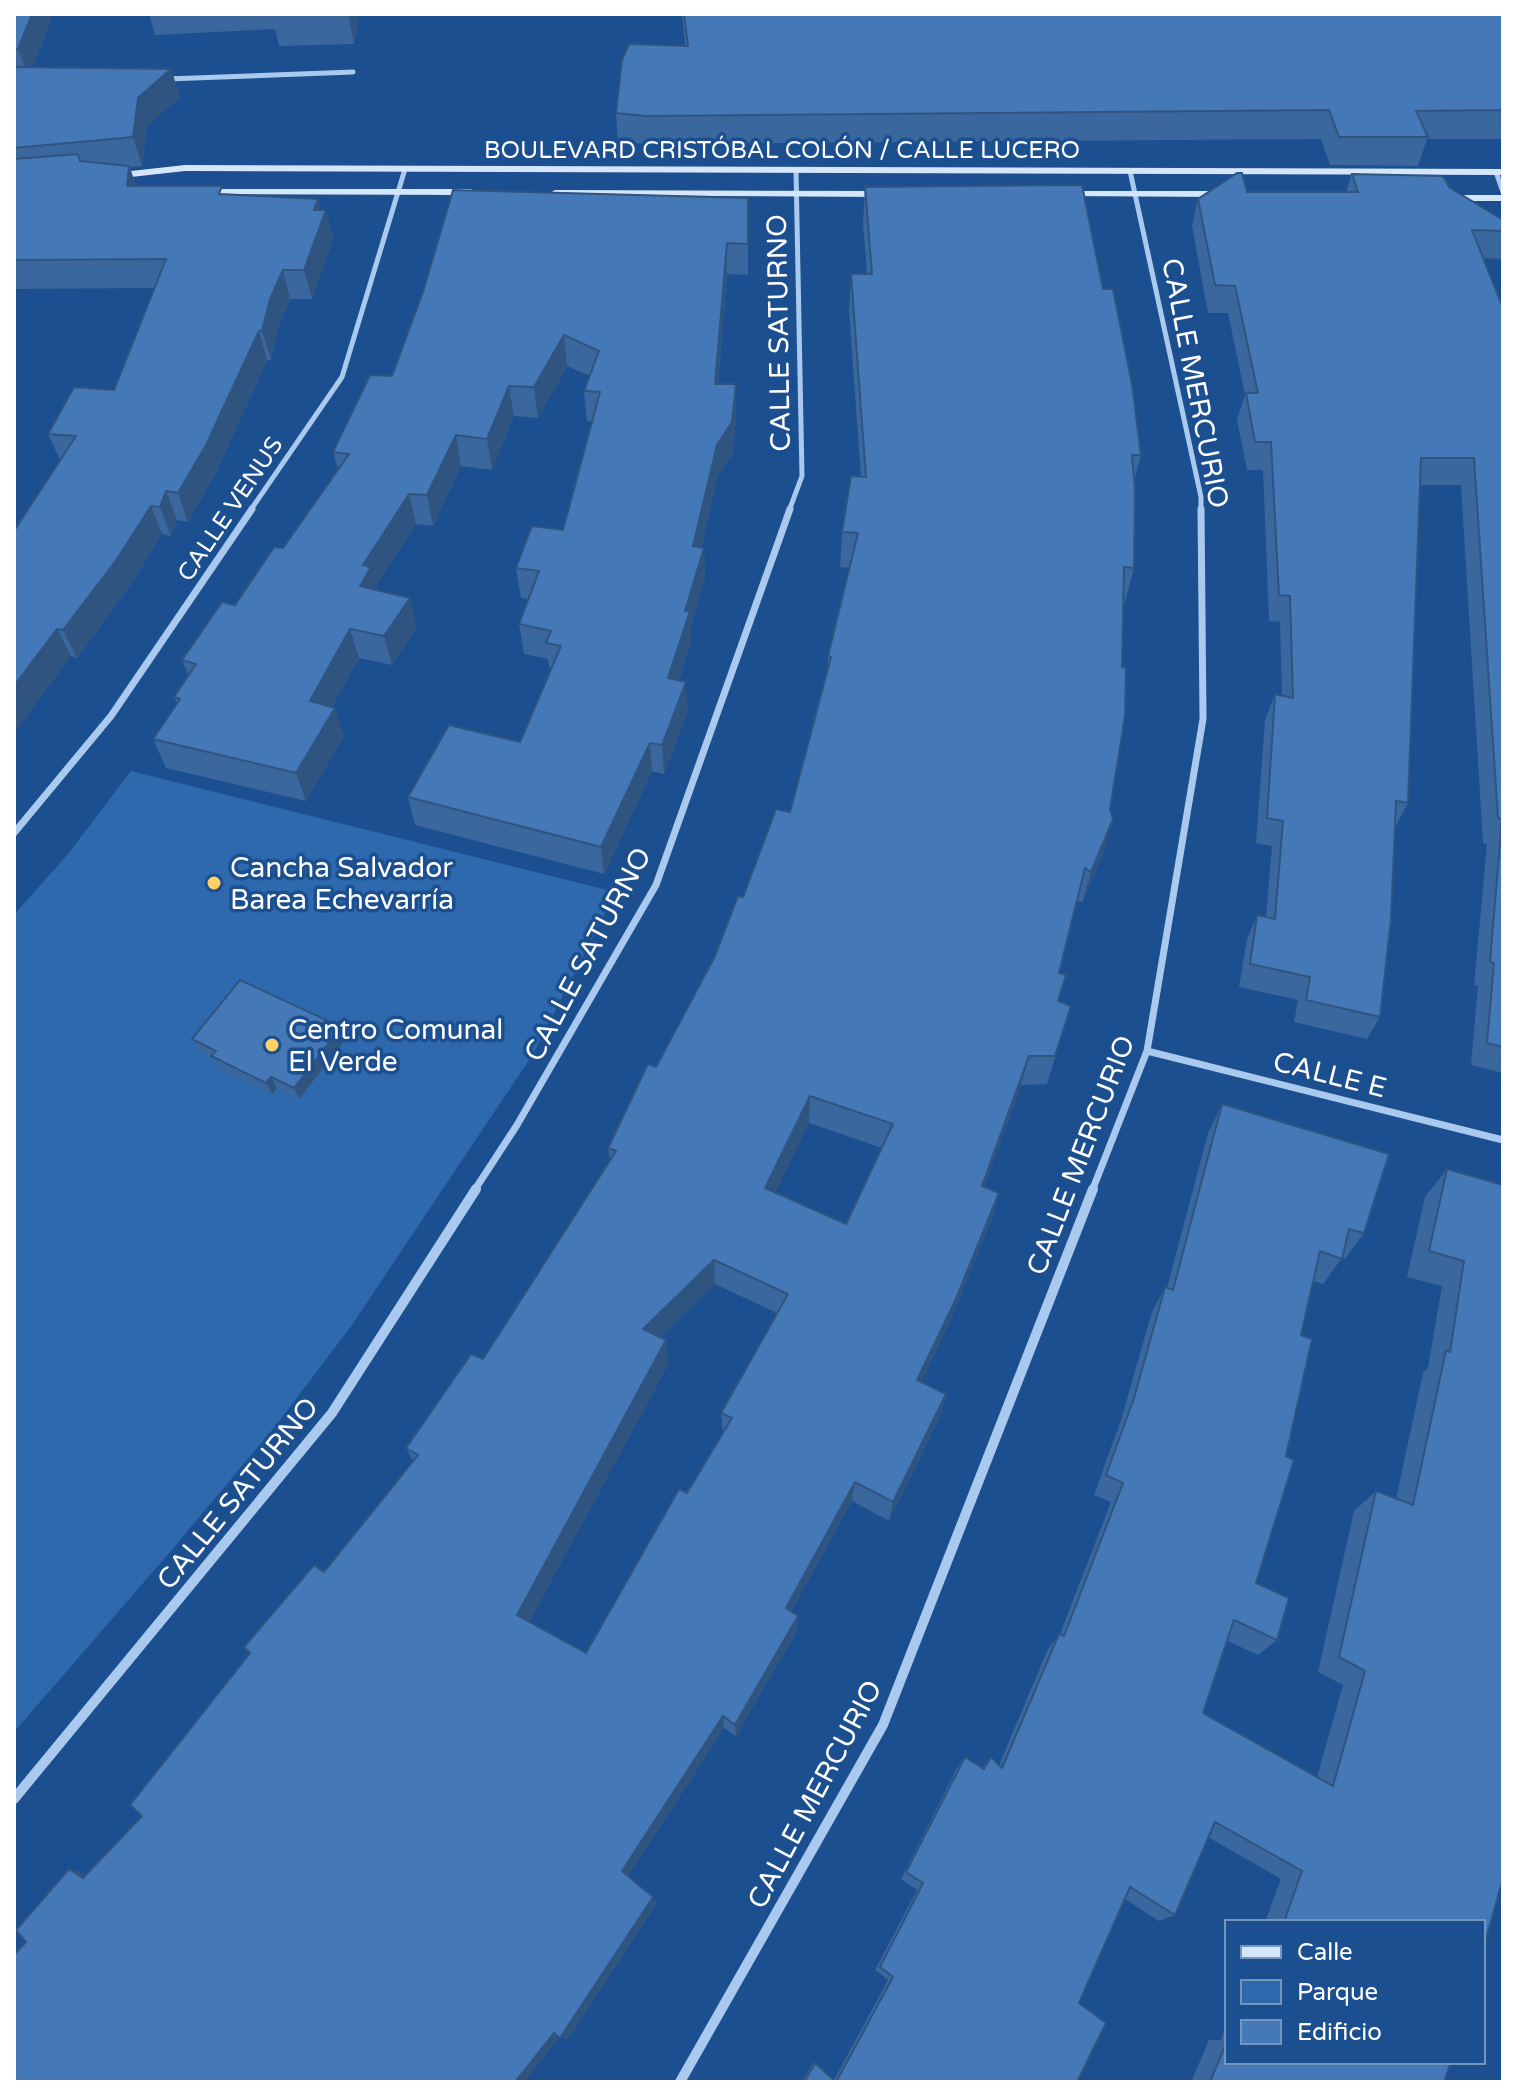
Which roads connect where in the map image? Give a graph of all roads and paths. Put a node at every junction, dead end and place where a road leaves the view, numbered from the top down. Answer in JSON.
{"nodes":[{"id":1,"x":353,"y":72,"type":"dead end"},
{"id":2,"x":153,"y":79,"type":"edge"},
{"id":3,"x":405,"y":169,"type":"junction"},
{"id":4,"x":796,"y":170,"type":"junction"},
{"id":5,"x":1130,"y":171,"type":"junction"},
{"id":6,"x":1500,"y":172,"type":"edge"},
{"id":7,"x":125,"y":188,"type":"edge"},
{"id":8,"x":188,"y":192,"type":"edge"},
{"id":9,"x":399,"y":192,"type":"junction"},
{"id":10,"x":479,"y":192,"type":"edge"},
{"id":11,"x":1503,"y":192,"type":"edge"},
{"id":12,"x":542,"y":193,"type":"edge"},
{"id":13,"x":1043,"y":193,"type":"edge"},
{"id":14,"x":1135,"y":193,"type":"junction"},
{"id":15,"x":889,"y":194,"type":"edge"},
{"id":16,"x":1231,"y":194,"type":"edge"},
{"id":17,"x":797,"y":195,"type":"junction"},
{"id":18,"x":1439,"y":197,"type":"edge"},
{"id":19,"x":1503,"y":198,"type":"edge"},
{"id":20,"x":14,"y":833,"type":"edge"},
{"id":21,"x":1147,"y":1051,"type":"junction"},
{"id":22,"x":1503,"y":1140,"type":"edge"},
{"id":23,"x":14,"y":1799,"type":"edge"},
{"id":24,"x":680,"y":2082,"type":"edge"}],
"edges":[{"from":1,"to":2,"type":"street"},
{"from":3,"to":4,"type":"street","name":"BOULEVARD CRISTÓBAL COLÓN / CALLE LUCERO"},
{"from":3,"to":7,"type":"street","name":"BOULEVARD CRISTÓBAL COLÓN / CALLE LUCERO"},
{"from":3,"to":9,"type":"street","name":"CALLE VENUS"},
{"from":4,"to":5,"type":"street","name":"BOULEVARD CRISTÓBAL COLÓN / CALLE LUCERO"},
{"from":4,"to":17,"type":"street","name":"CALLE SATURNO"},
{"from":5,"to":6,"type":"street","name":"BOULEVARD CRISTÓBAL COLÓN / CALLE LUCERO"},
{"from":5,"to":14,"type":"street","name":"CALLE MERCURIO"},
{"from":6,"to":11,"type":"street"},
{"from":8,"to":9,"type":"street","name":"BOULEVARD CRISTÓBAL COLÓN / CALLE LUCERO"},
{"from":9,"to":10,"type":"street","name":"BOULEVARD CRISTÓBAL COLÓN / CALLE LUCERO"},
{"from":9,"to":20,"type":"street","name":"CALLE VENUS"},
{"from":12,"to":17,"type":"street","name":"BOULEVARD CRISTÓBAL COLÓN / CALLE LUCERO"},
{"from":13,"to":14,"type":"street","name":"BOULEVARD CRISTÓBAL COLÓN / CALLE LUCERO"},
{"from":14,"to":16,"type":"street","name":"BOULEVARD CRISTÓBAL COLÓN / CALLE LUCERO"},
{"from":14,"to":21,"type":"street","name":"CALLE MERCURIO"},
{"from":15,"to":17,"type":"street","name":"BOULEVARD CRISTÓBAL COLÓN / CALLE LUCERO"},
{"from":17,"to":23,"type":"street","name":"CALLE SATURNO"},
{"from":18,"to":19,"type":"street"},
{"from":21,"to":22,"type":"street","name":"CALLE E"},
{"from":21,"to":24,"type":"street","name":"CALLE MERCURIO"}]}
